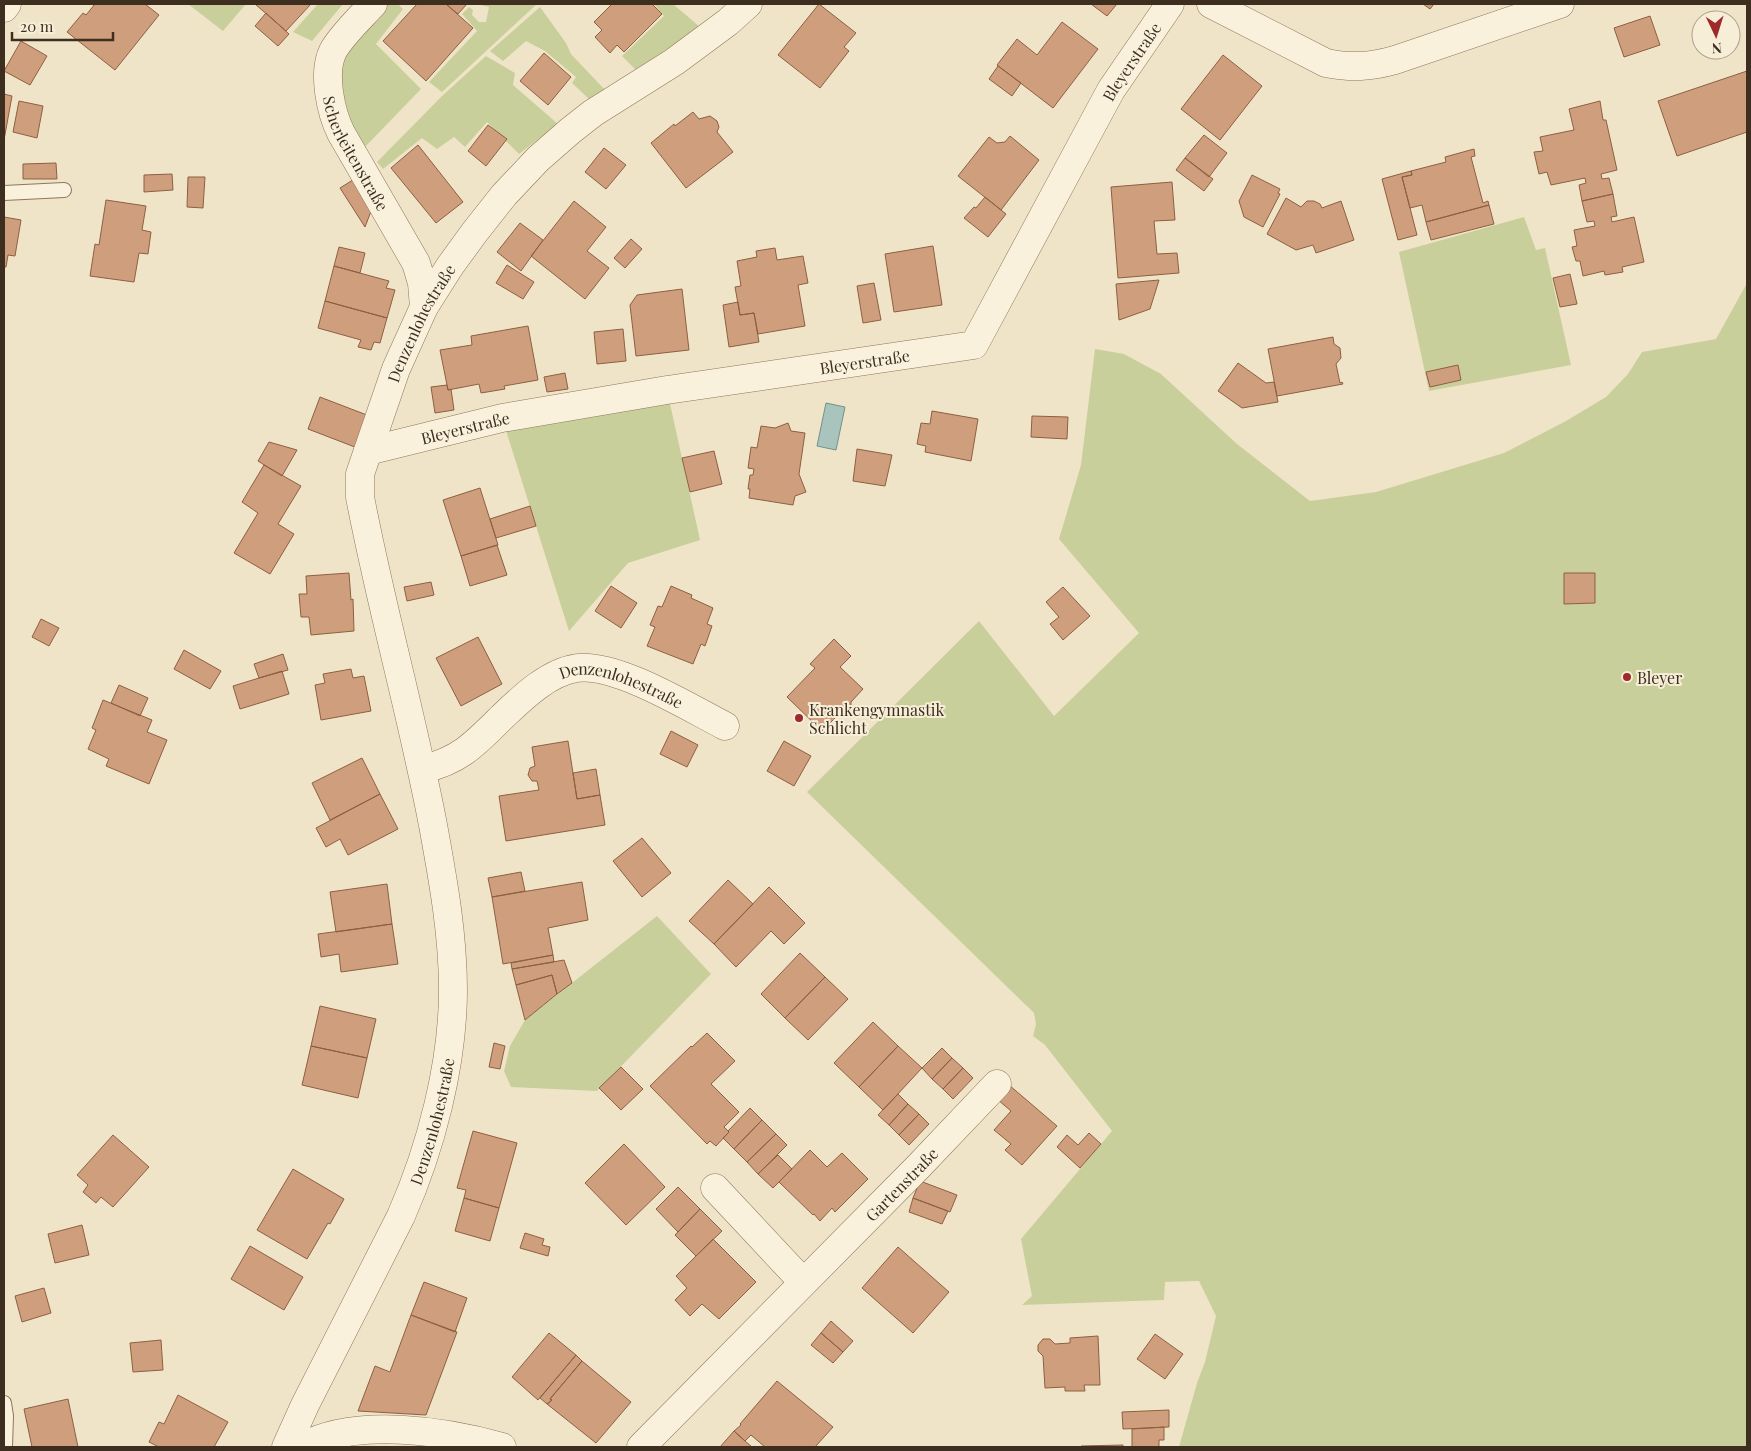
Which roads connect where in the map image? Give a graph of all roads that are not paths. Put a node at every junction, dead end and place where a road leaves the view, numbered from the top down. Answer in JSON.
{"nodes":[{"id":1,"x":7,"y":4,"type":"edge"},
{"id":2,"x":373,"y":4,"type":"edge"},
{"id":3,"x":748,"y":4,"type":"edge"},
{"id":4,"x":1170,"y":4,"type":"edge"},
{"id":5,"x":1211,"y":4,"type":"edge"},
{"id":6,"x":1560,"y":4,"type":"edge"},
{"id":7,"x":4,"y":8,"type":"edge"},
{"id":8,"x":64,"y":190,"type":"dead end"},
{"id":9,"x":4,"y":193,"type":"edge"},
{"id":10,"x":424,"y":307,"type":"junction"},
{"id":11,"x":368,"y":451,"type":"junction"},
{"id":12,"x":724,"y":726,"type":"dead end"},
{"id":13,"x":423,"y":770,"type":"junction"},
{"id":14,"x":997,"y":1084,"type":"dead end"},
{"id":15,"x":715,"y":1188,"type":"dead end"},
{"id":16,"x":803,"y":1282,"type":"junction"},
{"id":17,"x":4,"y":1403,"type":"edge"},
{"id":18,"x":5,"y":1447,"type":"edge"},
{"id":19,"x":286,"y":1447,"type":"edge"},
{"id":20,"x":302,"y":1447,"type":"edge"},
{"id":21,"x":502,"y":1447,"type":"edge"},
{"id":22,"x":640,"y":1447,"type":"edge"}],
"edges":[{"from":1,"to":7,"type":"street"},
{"from":2,"to":10,"type":"street","name":"Scherleitenstraße"},
{"from":3,"to":10,"type":"street","name":"Denzenlohestraße"},
{"from":4,"to":11,"type":"street","name":"Bleyerstraße"},
{"from":5,"to":6,"type":"street"},
{"from":8,"to":9,"type":"lane"},
{"from":10,"to":11,"type":"street","name":"Denzenlohestraße"},
{"from":11,"to":13,"type":"street","name":"Denzenlohestraße"},
{"from":12,"to":13,"type":"street","name":"Denzenlohestraße"},
{"from":13,"to":19,"type":"street","name":"Denzenlohestraße"},
{"from":14,"to":16,"type":"street","name":"Gartenstraße"},
{"from":15,"to":16,"type":"street"},
{"from":16,"to":22,"type":"street","name":"Gartenstraße"},
{"from":17,"to":18,"type":"lane"},
{"from":20,"to":21,"type":"street"}]}
